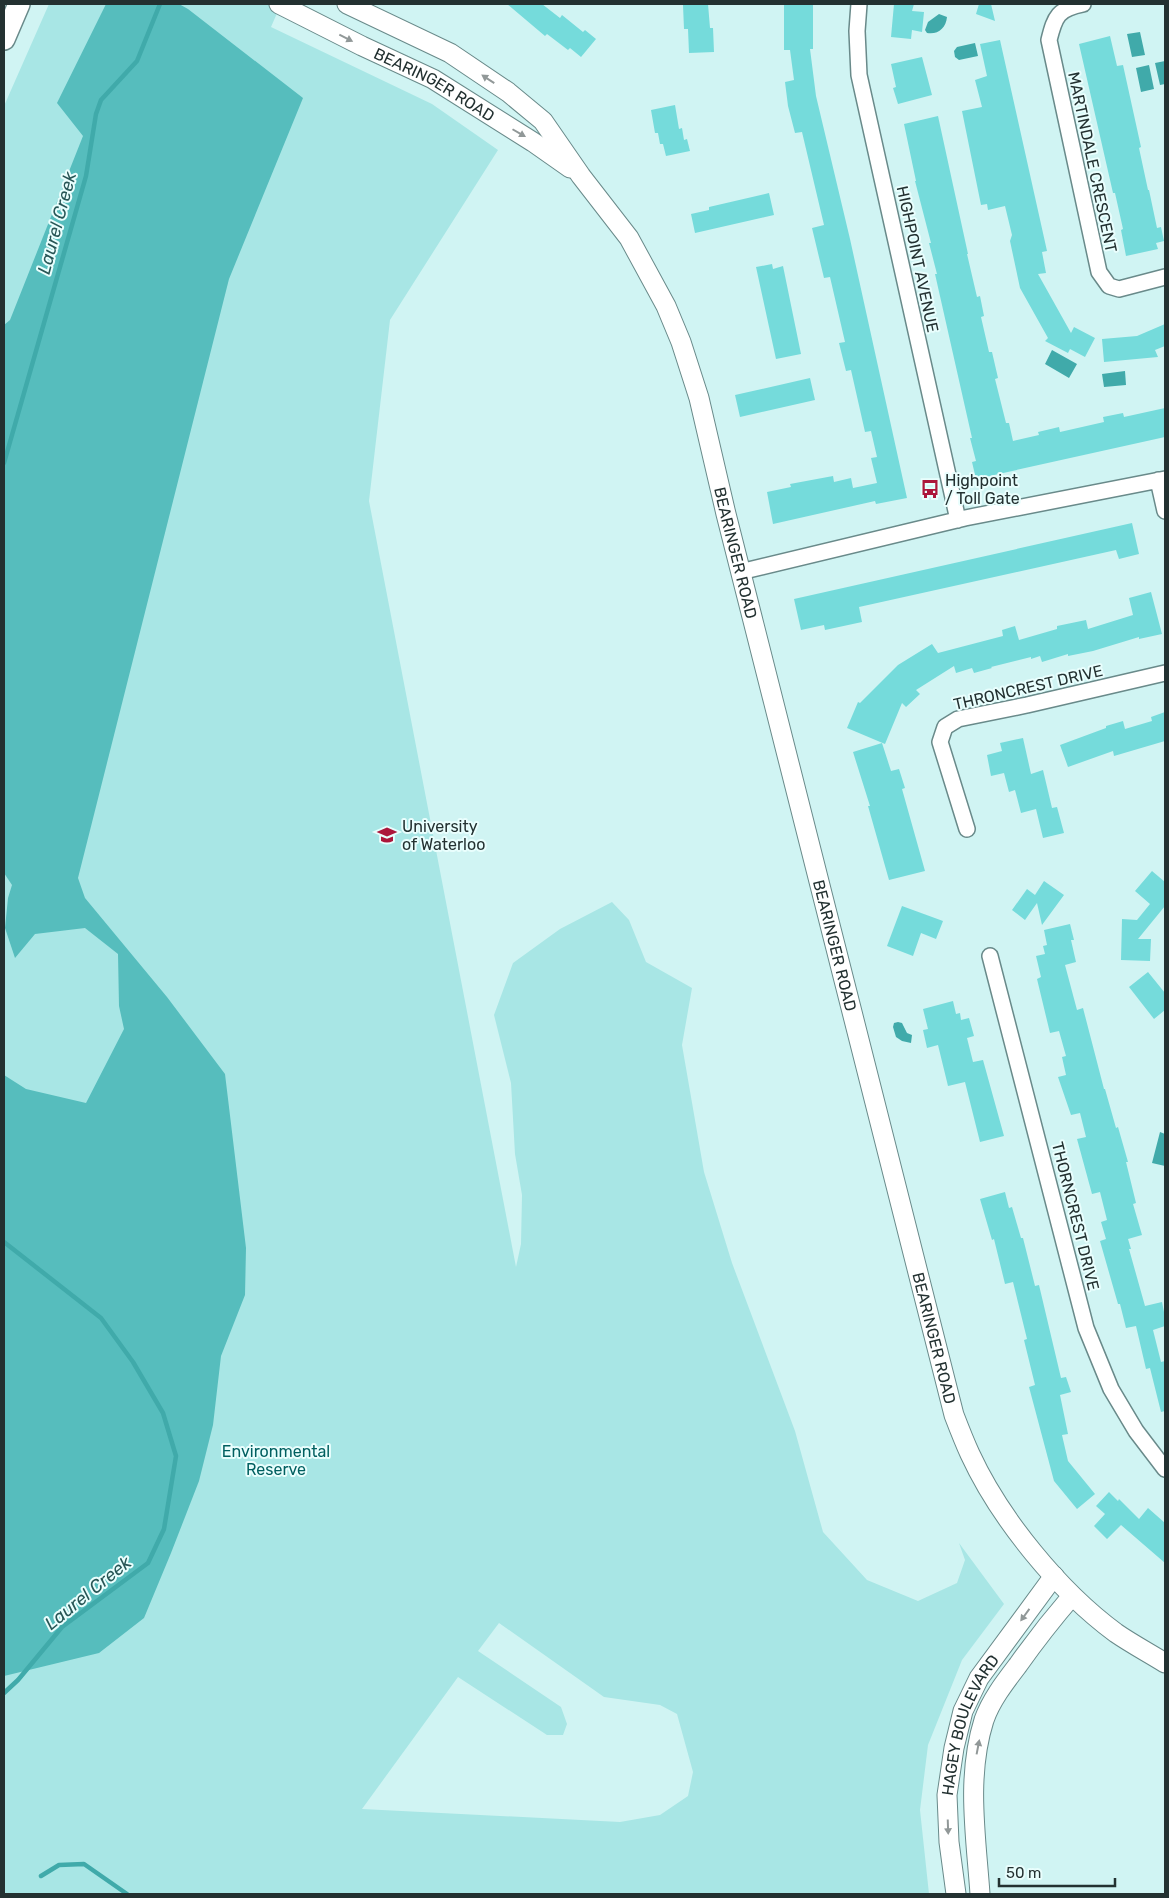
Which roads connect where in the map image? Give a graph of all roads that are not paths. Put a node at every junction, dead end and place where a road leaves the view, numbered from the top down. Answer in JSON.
{"nodes":[{"id":1,"x":19,"y":4,"type":"edge"},
{"id":2,"x":280,"y":4,"type":"edge"},
{"id":3,"x":347,"y":4,"type":"edge"},
{"id":4,"x":859,"y":4,"type":"edge"},
{"id":5,"x":1083,"y":4,"type":"edge"},
{"id":6,"x":305,"y":10,"type":"edge"},
{"id":7,"x":4,"y":39,"type":"edge"},
{"id":8,"x":581,"y":176,"type":"junction"},
{"id":9,"x":1165,"y":277,"type":"edge"},
{"id":10,"x":1162,"y":479,"type":"edge"},
{"id":11,"x":1165,"y":511,"type":"edge"},
{"id":12,"x":958,"y":520,"type":"junction"},
{"id":13,"x":740,"y":572,"type":"junction"},
{"id":14,"x":1165,"y":674,"type":"edge"},
{"id":15,"x":967,"y":829,"type":"dead end"},
{"id":16,"x":990,"y":956,"type":"dead end"},
{"id":17,"x":1165,"y":1470,"type":"edge"},
{"id":18,"x":1054,"y":1576,"type":"junction"},
{"id":19,"x":1072,"y":1596,"type":"junction"},
{"id":20,"x":1165,"y":1663,"type":"edge"},
{"id":21,"x":956,"y":1894,"type":"edge"},
{"id":22,"x":980,"y":1894,"type":"edge"}],
"edges":[{"from":1,"to":7,"type":"main road"},
{"from":2,"to":6,"type":"street","name":"BEARINGER ROAD"},
{"from":8,"to":3,"type":"street","name":"BEARINGER ROAD","one_way":true},
{"from":4,"to":12,"type":"street","name":"HIGHPOINT AVENUE"},
{"from":5,"to":9,"type":"street","name":"MARTINDALE CRESCENT"},
{"from":6,"to":8,"type":"street","name":"BEARINGER ROAD","one_way":true},
{"from":8,"to":13,"type":"street","name":"BEARINGER ROAD"},
{"from":10,"to":11,"type":"street"},
{"from":10,"to":12,"type":"street"},
{"from":12,"to":13,"type":"street"},
{"from":13,"to":18,"type":"street","name":"BEARINGER ROAD"},
{"from":14,"to":15,"type":"street","name":"THRONCREST DRIVE"},
{"from":16,"to":17,"type":"street","name":"THORNCREST DRIVE"},
{"from":18,"to":19,"type":"street","name":"BEARINGER ROAD"},
{"from":18,"to":21,"type":"street","name":"HAGEY BOULEVARD","one_way":true},
{"from":19,"to":20,"type":"street","name":"BEARINGER ROAD"},
{"from":22,"to":19,"type":"street","name":"HAGEY BOULEVARD","one_way":true}]}
